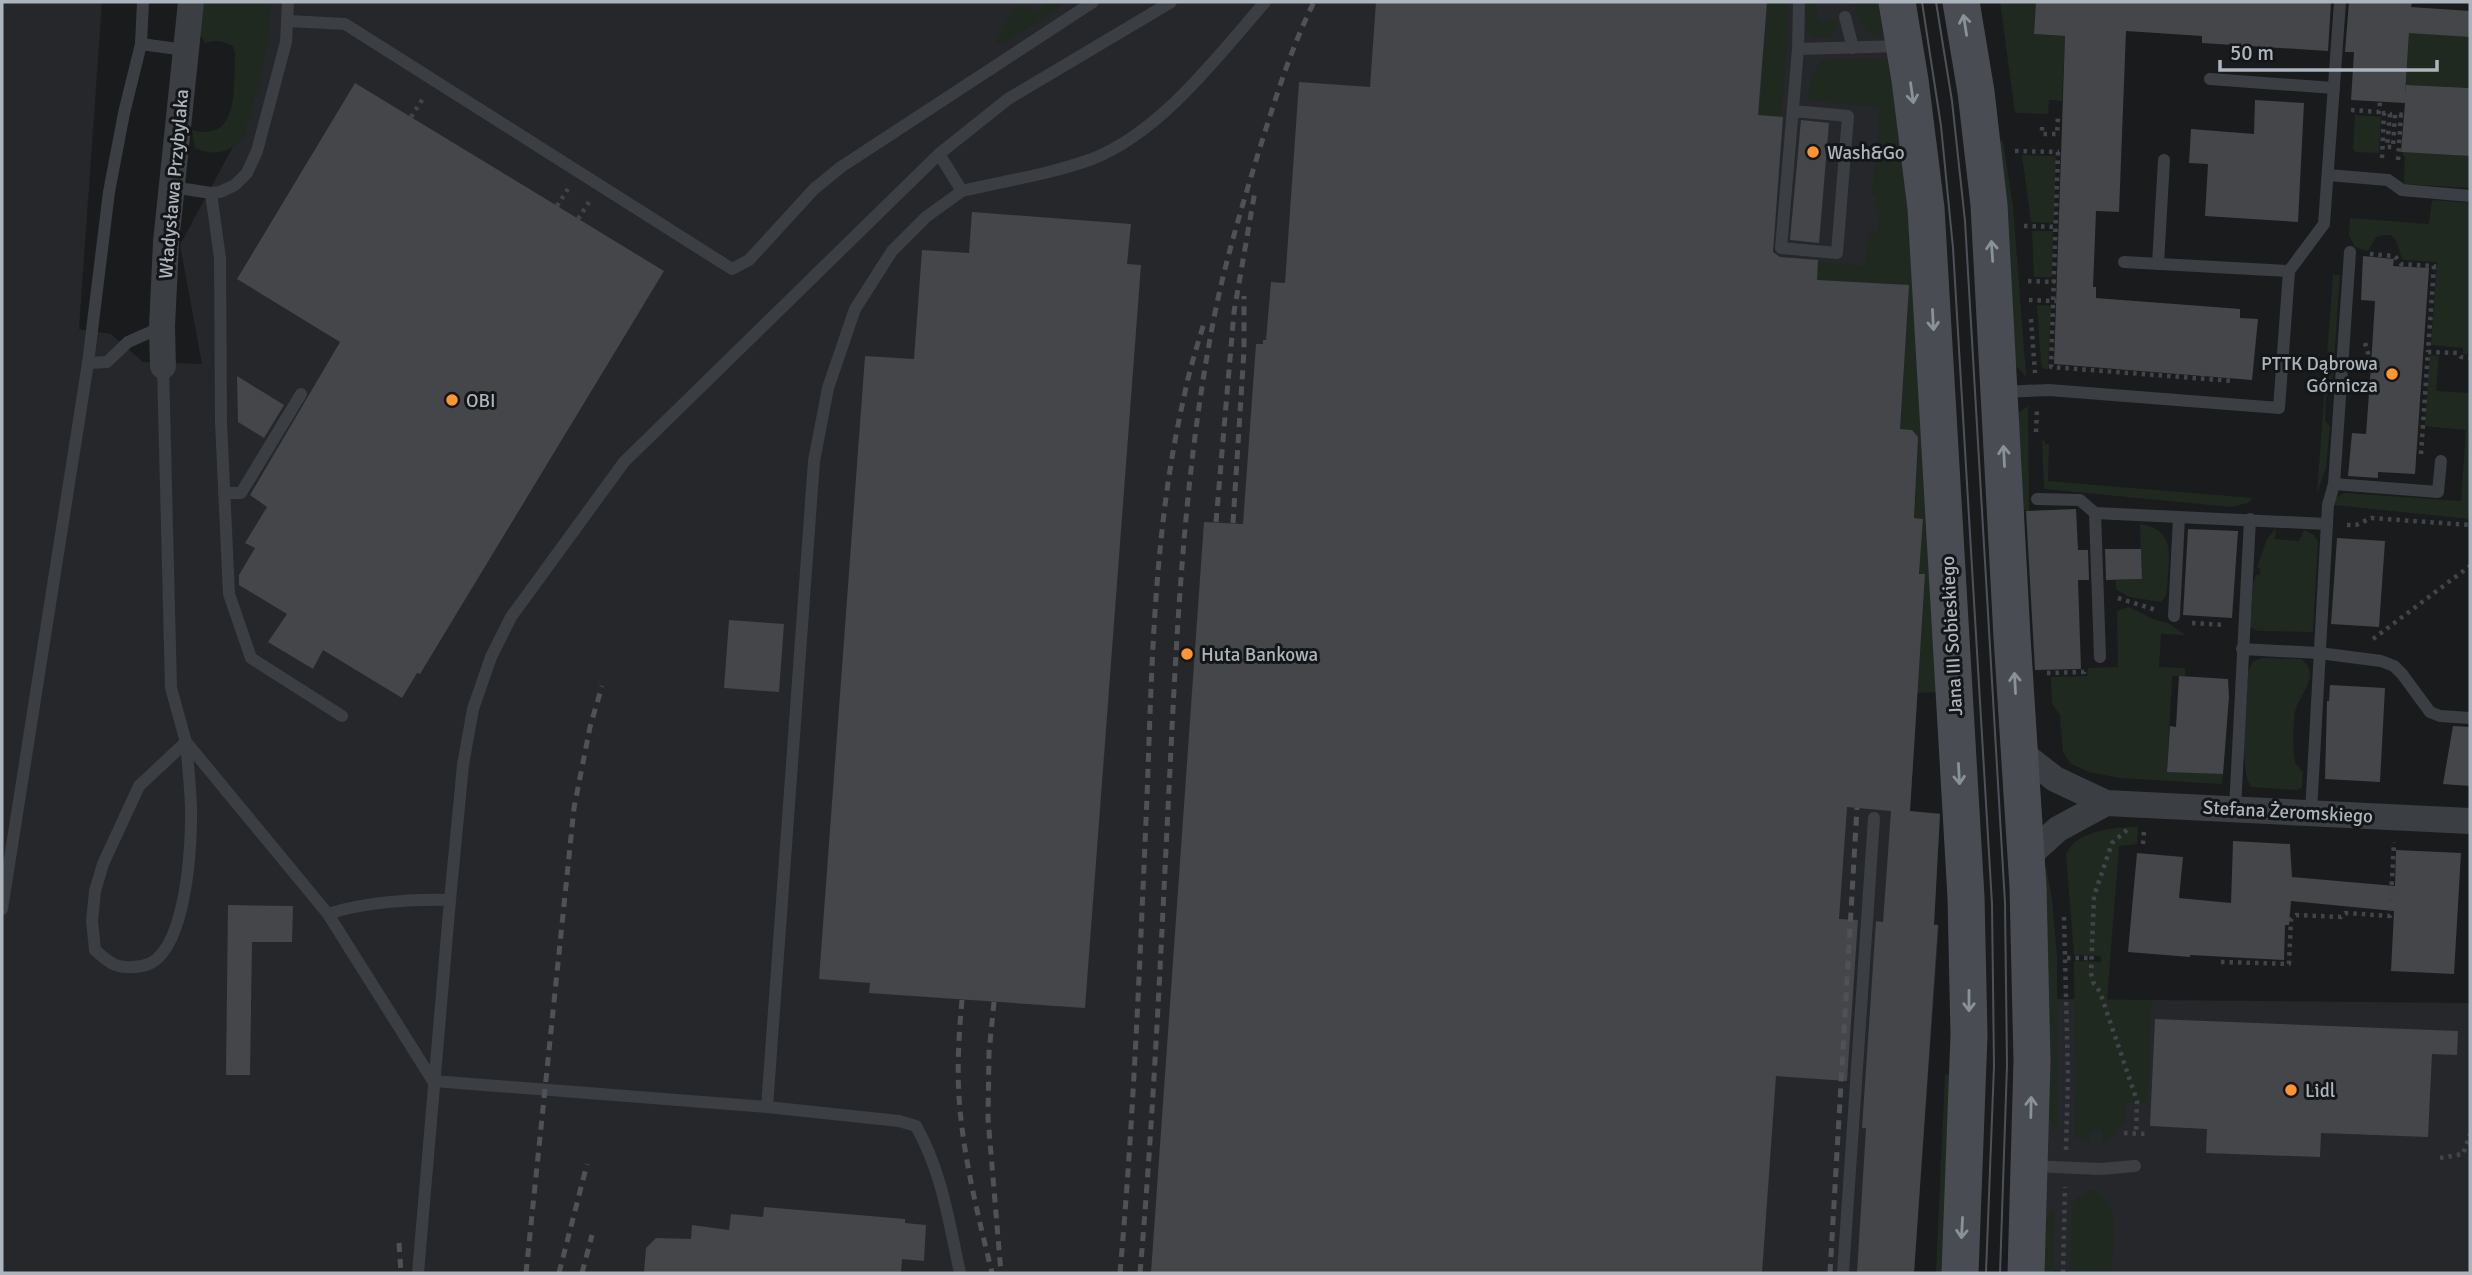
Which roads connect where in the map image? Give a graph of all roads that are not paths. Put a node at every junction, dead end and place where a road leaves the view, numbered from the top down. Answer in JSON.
{"nodes":[{"id":1,"x":143,"y":2,"type":"edge"},
{"id":2,"x":191,"y":2,"type":"edge"},
{"id":3,"x":288,"y":2,"type":"edge"},
{"id":4,"x":1093,"y":2,"type":"edge"},
{"id":5,"x":1171,"y":2,"type":"edge"},
{"id":6,"x":1265,"y":2,"type":"edge"},
{"id":7,"x":1799,"y":2,"type":"edge"},
{"id":8,"x":1897,"y":2,"type":"edge"},
{"id":9,"x":1961,"y":2,"type":"edge"},
{"id":10,"x":2340,"y":2,"type":"edge"},
{"id":11,"x":1845,"y":17,"type":"dead end"},
{"id":12,"x":288,"y":21,"type":"junction"},
{"id":13,"x":141,"y":44,"type":"junction"},
{"id":14,"x":1905,"y":46,"type":"junction"},
{"id":15,"x":1853,"y":48,"type":"junction"},
{"id":16,"x":1798,"y":49,"type":"junction"},
{"id":17,"x":185,"y":51,"type":"junction"},
{"id":18,"x":2210,"y":79,"type":"dead end"},
{"id":19,"x":2334,"y":88,"type":"junction"},
{"id":20,"x":1793,"y":111,"type":"junction"},
{"id":21,"x":939,"y":154,"type":"junction"},
{"id":22,"x":2164,"y":160,"type":"dead end"},
{"id":23,"x":2328,"y":176,"type":"junction"},
{"id":24,"x":172,"y":187,"type":"junction"},
{"id":25,"x":962,"y":191,"type":"junction"},
{"id":26,"x":211,"y":193,"type":"junction"},
{"id":27,"x":2470,"y":196,"type":"edge"},
{"id":28,"x":2350,"y":252,"type":"road end"},
{"id":29,"x":2124,"y":262,"type":"dead end"},
{"id":30,"x":2158,"y":264,"type":"junction"},
{"id":31,"x":2289,"y":271,"type":"junction"},
{"id":32,"x":162,"y":327,"type":"junction"},
{"id":33,"x":88,"y":363,"type":"junction"},
{"id":34,"x":163,"y":366,"type":"joint"},
{"id":35,"x":2001,"y":393,"type":"junction"},
{"id":36,"x":301,"y":394,"type":"dead end"},
{"id":37,"x":2441,"y":461,"type":"dead end"},
{"id":38,"x":2334,"y":484,"type":"junction"},
{"id":39,"x":224,"y":493,"type":"junction"},
{"id":40,"x":2037,"y":499,"type":"dead end"},
{"id":41,"x":2095,"y":513,"type":"junction"},
{"id":42,"x":2179,"y":517,"type":"junction"},
{"id":43,"x":2250,"y":519,"type":"junction"},
{"id":44,"x":2327,"y":524,"type":"junction"},
{"id":45,"x":2174,"y":617,"type":"road end"},
{"id":46,"x":2242,"y":649,"type":"junction"},
{"id":47,"x":2319,"y":653,"type":"junction"},
{"id":48,"x":2100,"y":657,"type":"dead end"},
{"id":49,"x":342,"y":716,"type":"dead end"},
{"id":50,"x":2470,"y":718,"type":"edge"},
{"id":51,"x":186,"y":742,"type":"junction"},
{"id":52,"x":2020,"y":751,"type":"junction"},
{"id":53,"x":2106,"y":803,"type":"junction"},
{"id":54,"x":2235,"y":809,"type":"junction"},
{"id":55,"x":2311,"y":812,"type":"junction"},
{"id":56,"x":1874,"y":818,"type":"dead end"},
{"id":57,"x":2470,"y":821,"type":"edge"},
{"id":58,"x":2027,"y":857,"type":"junction"},
{"id":59,"x":5,"y":864,"type":"edge"},
{"id":60,"x":450,"y":900,"type":"junction"},
{"id":61,"x":2,"y":909,"type":"edge"},
{"id":62,"x":328,"y":914,"type":"junction"},
{"id":63,"x":433,"y":1081,"type":"junction"},
{"id":64,"x":767,"y":1107,"type":"junction"},
{"id":65,"x":2030,"y":1166,"type":"junction"},
{"id":66,"x":2135,"y":1166,"type":"dead end"},
{"id":67,"x":418,"y":1273,"type":"edge"},
{"id":68,"x":960,"y":1273,"type":"edge"},
{"id":69,"x":1843,"y":1273,"type":"edge"},
{"id":70,"x":1960,"y":1273,"type":"edge"},
{"id":71,"x":2026,"y":1273,"type":"edge"}],
"edges":[{"from":1,"to":13,"type":"lane"},
{"from":2,"to":17,"type":"street","name":"Władysława Przybylaka"},
{"from":3,"to":12,"type":"lane"},
{"from":4,"to":12,"type":"lane"},
{"from":5,"to":21,"type":"lane"},
{"from":6,"to":25,"type":"lane"},
{"from":7,"to":16,"type":"lane"},
{"from":8,"to":14,"type":"main road","name":"Jana III Sobieskiego"},
{"from":35,"to":9,"type":"main road","one_way":true},
{"from":10,"to":19,"type":"lane"},
{"from":11,"to":15,"type":"lane"},
{"from":12,"to":26,"type":"lane"},
{"from":13,"to":17,"type":"lane"},
{"from":13,"to":33,"type":"lane"},
{"from":14,"to":15,"type":"lane"},
{"from":14,"to":70,"type":"main road","name":"Jana III Sobieskiego","one_way":true},
{"from":15,"to":16,"type":"lane"},
{"from":16,"to":20,"type":"lane"},
{"from":17,"to":24,"type":"street","name":"Władysława Przybylaka"},
{"from":18,"to":19,"type":"lane"},
{"from":19,"to":23,"type":"lane"},
{"from":20,"to":20,"type":"lane"},
{"from":21,"to":25,"type":"lane"},
{"from":21,"to":60,"type":"lane"},
{"from":22,"to":30,"type":"lane"},
{"from":23,"to":27,"type":"lane"},
{"from":23,"to":31,"type":"lane"},
{"from":24,"to":26,"type":"lane"},
{"from":24,"to":32,"type":"street","name":"Władysława Przybylaka"},
{"from":25,"to":64,"type":"lane"},
{"from":26,"to":39,"type":"lane"},
{"from":28,"to":38,"type":"lane"},
{"from":29,"to":30,"type":"lane"},
{"from":30,"to":31,"type":"lane"},
{"from":31,"to":35,"type":"lane"},
{"from":32,"to":33,"type":"lane"},
{"from":32,"to":34,"type":"street","name":"Władysława Przybylaka"},
{"from":33,"to":59,"type":"lane"},
{"from":34,"to":51,"type":"lane"},
{"from":52,"to":35,"type":"main road","one_way":true},
{"from":36,"to":39,"type":"lane"},
{"from":37,"to":38,"type":"lane"},
{"from":38,"to":44,"type":"lane"},
{"from":39,"to":49,"type":"lane"},
{"from":40,"to":41,"type":"lane"},
{"from":41,"to":42,"type":"lane"},
{"from":41,"to":48,"type":"lane"},
{"from":42,"to":43,"type":"lane"},
{"from":42,"to":45,"type":"lane"},
{"from":43,"to":44,"type":"lane"},
{"from":43,"to":46,"type":"lane"},
{"from":44,"to":47,"type":"lane"},
{"from":46,"to":47,"type":"lane"},
{"from":46,"to":54,"type":"lane"},
{"from":47,"to":50,"type":"lane"},
{"from":47,"to":55,"type":"lane"},
{"from":51,"to":51,"type":"lane"},
{"from":51,"to":62,"type":"lane"},
{"from":52,"to":53,"type":"street","name":"Stefana Żeromskiego"},
{"from":52,"to":58,"type":"main road"},
{"from":53,"to":54,"type":"street","name":"Stefana Żeromskiego"},
{"from":53,"to":58,"type":"street"},
{"from":54,"to":55,"type":"street","name":"Stefana Żeromskiego"},
{"from":55,"to":57,"type":"street","name":"Stefana Żeromskiego"},
{"from":56,"to":69,"type":"lane"},
{"from":65,"to":58,"type":"main road","one_way":true},
{"from":59,"to":61,"type":"lane"},
{"from":60,"to":62,"type":"lane"},
{"from":60,"to":63,"type":"lane"},
{"from":62,"to":63,"type":"lane"},
{"from":63,"to":64,"type":"lane"},
{"from":63,"to":67,"type":"lane"},
{"from":64,"to":68,"type":"lane"},
{"from":65,"to":66,"type":"lane"},
{"from":65,"to":71,"type":"main road"}]}
